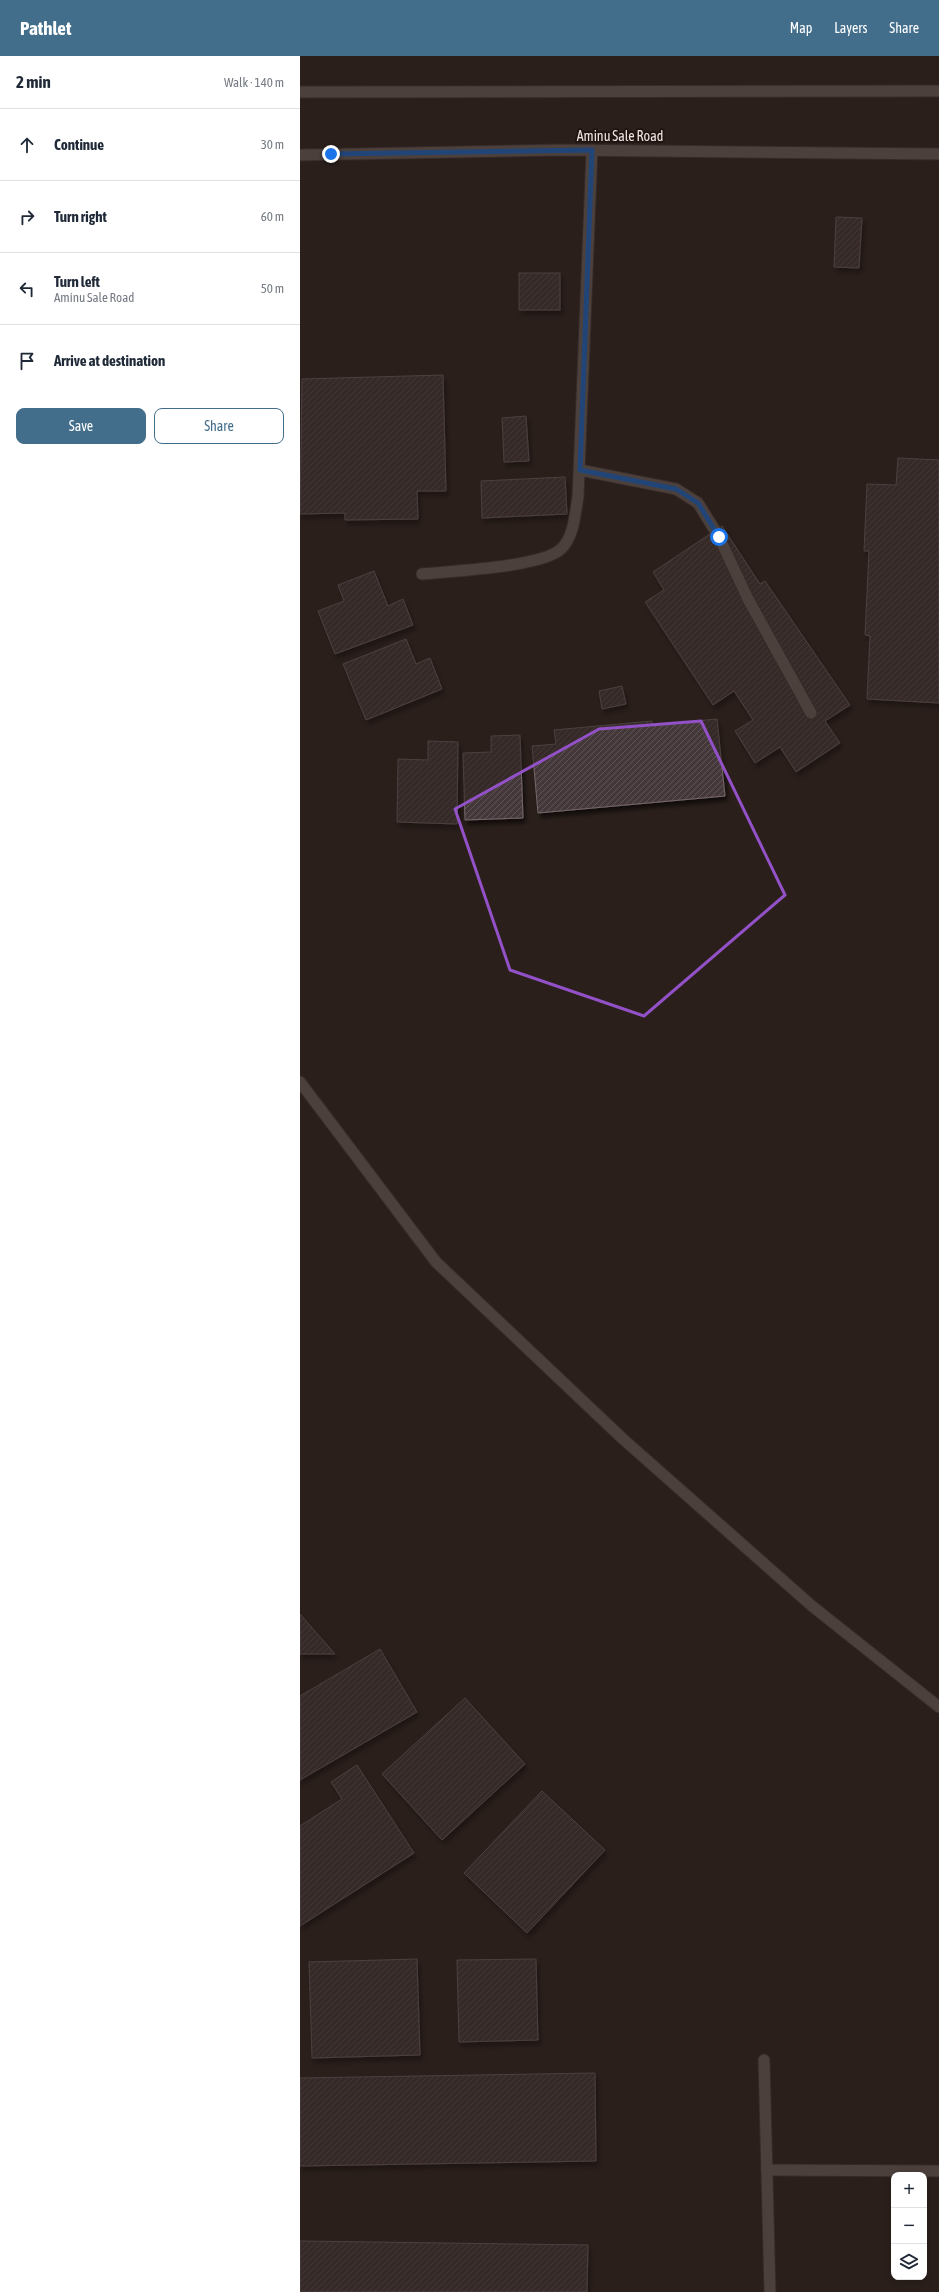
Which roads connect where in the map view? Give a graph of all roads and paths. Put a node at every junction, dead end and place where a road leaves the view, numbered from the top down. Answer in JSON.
{"nodes":[{"id":1,"x":939,"y":91,"type":"edge"},
{"id":2,"x":300,"y":92,"type":"edge"},
{"id":3,"x":592,"y":150,"type":"junction"},
{"id":4,"x":939,"y":154,"type":"edge"},
{"id":5,"x":300,"y":155,"type":"edge"},
{"id":6,"x":580,"y":470,"type":"junction"},
{"id":7,"x":422,"y":574,"type":"dead end"},
{"id":8,"x":811,"y":713,"type":"dead end"},
{"id":9,"x":300,"y":1082,"type":"edge"},
{"id":10,"x":939,"y":1707,"type":"edge"},
{"id":11,"x":764,"y":2060,"type":"dead end"},
{"id":12,"x":767,"y":2170,"type":"junction"},
{"id":13,"x":939,"y":2171,"type":"edge"},
{"id":14,"x":770,"y":2292,"type":"edge"}],
"edges":[{"from":1,"to":2,"type":"street"},
{"from":3,"to":4,"type":"street","name":"Aminu Sale Road"},
{"from":3,"to":5,"type":"street","name":"Aminu Sale Road"},
{"from":3,"to":6,"type":"street"},
{"from":6,"to":7,"type":"street"},
{"from":6,"to":8,"type":"street"},
{"from":9,"to":10,"type":"street"},
{"from":11,"to":12,"type":"street"},
{"from":12,"to":13,"type":"street"},
{"from":12,"to":14,"type":"street"}]}
